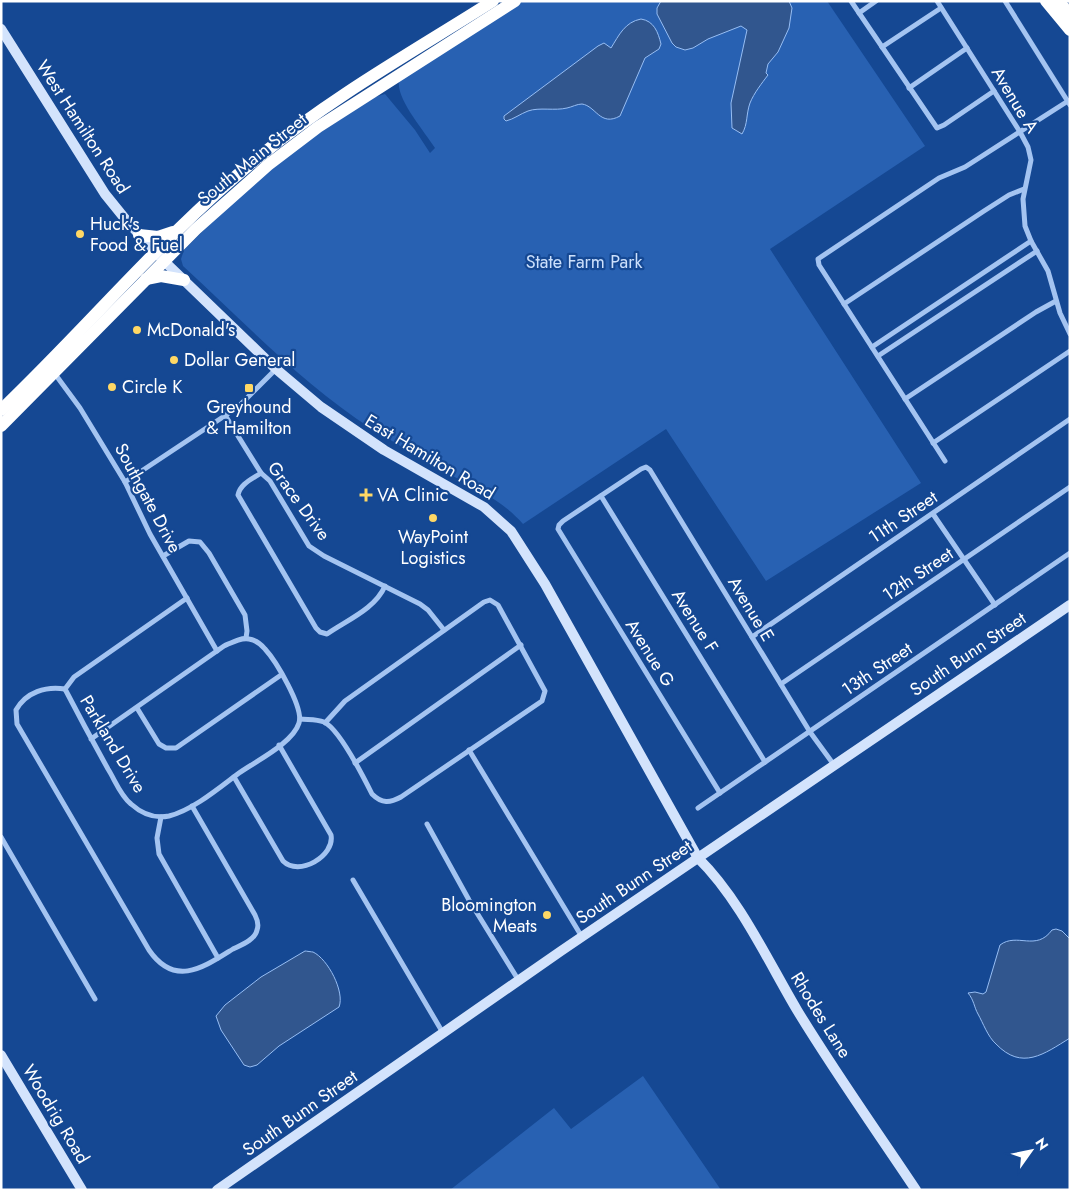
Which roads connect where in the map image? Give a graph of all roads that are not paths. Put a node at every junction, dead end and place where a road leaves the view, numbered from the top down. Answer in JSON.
{"nodes":[{"id":1,"x":493,"y":1,"type":"edge"},
{"id":2,"x":515,"y":1,"type":"edge"},
{"id":3,"x":851,"y":1,"type":"edge"},
{"id":4,"x":876,"y":1,"type":"edge"},
{"id":5,"x":937,"y":1,"type":"edge"},
{"id":6,"x":1005,"y":1,"type":"edge"},
{"id":7,"x":1046,"y":1,"type":"edge"},
{"id":8,"x":1050,"y":1,"type":"edge"},
{"id":9,"x":1060,"y":1,"type":"edge"},
{"id":10,"x":941,"y":8,"type":"junction"},
{"id":11,"x":859,"y":13,"type":"junction"},
{"id":12,"x":1069,"y":14,"type":"edge"},
{"id":13,"x":1070,"y":30,"type":"edge"},
{"id":14,"x":2,"y":32,"type":"edge"},
{"id":15,"x":882,"y":47,"type":"junction"},
{"id":16,"x":967,"y":48,"type":"junction"},
{"id":17,"x":909,"y":88,"type":"junction"},
{"id":18,"x":994,"y":91,"type":"junction"},
{"id":19,"x":1069,"y":103,"type":"edge"},
{"id":20,"x":1020,"y":132,"type":"junction"},
{"id":21,"x":1024,"y":189,"type":"junction"},
{"id":22,"x":175,"y":231,"type":"junction"},
{"id":23,"x":139,"y":235,"type":"junction"},
{"id":24,"x":1031,"y":241,"type":"junction"},
{"id":25,"x":1037,"y":251,"type":"junction"},
{"id":26,"x":159,"y":256,"type":"junction"},
{"id":27,"x":146,"y":279,"type":"junction"},
{"id":28,"x":184,"y":280,"type":"junction"},
{"id":29,"x":1056,"y":301,"type":"junction"},
{"id":30,"x":844,"y":304,"type":"junction"},
{"id":31,"x":1070,"y":334,"type":"edge"},
{"id":32,"x":872,"y":346,"type":"junction"},
{"id":33,"x":1070,"y":351,"type":"edge"},
{"id":34,"x":878,"y":356,"type":"junction"},
{"id":35,"x":50,"y":369,"type":"junction"},
{"id":36,"x":276,"y":369,"type":"junction"},
{"id":37,"x":905,"y":400,"type":"junction"},
{"id":38,"x":1,"y":410,"type":"edge"},
{"id":39,"x":225,"y":415,"type":"junction"},
{"id":40,"x":1070,"y":419,"type":"edge"},
{"id":41,"x":1,"y":426,"type":"edge"},
{"id":42,"x":933,"y":443,"type":"junction"},
{"id":43,"x":945,"y":461,"type":"dead end"},
{"id":44,"x":261,"y":473,"type":"junction"},
{"id":45,"x":125,"y":482,"type":"junction"},
{"id":46,"x":1070,"y":487,"type":"edge"},
{"id":47,"x":601,"y":496,"type":"junction"},
{"id":48,"x":933,"y":514,"type":"junction"},
{"id":49,"x":1070,"y":553,"type":"edge"},
{"id":50,"x":163,"y":556,"type":"junction"},
{"id":51,"x":963,"y":560,"type":"junction"},
{"id":52,"x":385,"y":586,"type":"junction"},
{"id":53,"x":187,"y":598,"type":"junction"},
{"id":54,"x":1070,"y":604,"type":"edge"},
{"id":55,"x":995,"y":605,"type":"junction"},
{"id":56,"x":444,"y":630,"type":"junction"},
{"id":57,"x":752,"y":637,"type":"junction"},
{"id":58,"x":246,"y":638,"type":"junction"},
{"id":59,"x":521,"y":645,"type":"junction"},
{"id":60,"x":218,"y":651,"type":"junction"},
{"id":61,"x":281,"y":675,"type":"junction"},
{"id":62,"x":782,"y":684,"type":"junction"},
{"id":63,"x":65,"y":689,"type":"junction"},
{"id":64,"x":137,"y":708,"type":"junction"},
{"id":65,"x":300,"y":719,"type":"junction"},
{"id":66,"x":325,"y":723,"type":"junction"},
{"id":67,"x":810,"y":732,"type":"junction"},
{"id":68,"x":91,"y":739,"type":"junction"},
{"id":69,"x":279,"y":745,"type":"junction"},
{"id":70,"x":469,"y":750,"type":"junction"},
{"id":71,"x":765,"y":762,"type":"junction"},
{"id":72,"x":355,"y":763,"type":"junction"},
{"id":73,"x":834,"y":765,"type":"junction"},
{"id":74,"x":234,"y":777,"type":"junction"},
{"id":75,"x":720,"y":793,"type":"junction"},
{"id":76,"x":192,"y":806,"type":"junction"},
{"id":77,"x":698,"y":808,"type":"dead end"},
{"id":78,"x":161,"y":817,"type":"junction"},
{"id":79,"x":427,"y":824,"type":"dead end"},
{"id":80,"x":1,"y":837,"type":"edge"},
{"id":81,"x":698,"y":858,"type":"junction"},
{"id":82,"x":353,"y":880,"type":"dead end"},
{"id":83,"x":582,"y":937,"type":"junction"},
{"id":84,"x":218,"y":958,"type":"junction"},
{"id":85,"x":519,"y":981,"type":"junction"},
{"id":86,"x":95,"y":999,"type":"dead end"},
{"id":87,"x":443,"y":1033,"type":"junction"},
{"id":88,"x":2,"y":1060,"type":"edge"},
{"id":89,"x":82,"y":1190,"type":"edge"},
{"id":90,"x":217,"y":1190,"type":"edge"},
{"id":91,"x":916,"y":1190,"type":"edge"}],
"edges":[{"from":1,"to":22,"type":"highway","name":"South Main Street"},
{"from":2,"to":26,"type":"highway","name":"South Main Street"},
{"from":3,"to":11,"type":"street"},
{"from":4,"to":11,"type":"street"},
{"from":5,"to":10,"type":"street","name":"Avenue A"},
{"from":6,"to":19,"type":"street"},
{"from":7,"to":13,"type":"highway"},
{"from":8,"to":13,"type":"highway"},
{"from":9,"to":12,"type":"highway"},
{"from":10,"to":15,"type":"street"},
{"from":10,"to":16,"type":"street","name":"Avenue A"},
{"from":11,"to":15,"type":"street"},
{"from":14,"to":23,"type":"street","name":"West Hamilton Road"},
{"from":15,"to":17,"type":"street"},
{"from":16,"to":17,"type":"street"},
{"from":16,"to":18,"type":"street","name":"Avenue A"},
{"from":17,"to":18,"type":"street"},
{"from":18,"to":20,"type":"street","name":"Avenue A"},
{"from":19,"to":20,"type":"street"},
{"from":20,"to":21,"type":"street","name":"Avenue A"},
{"from":20,"to":30,"type":"street"},
{"from":21,"to":24,"type":"street","name":"Avenue A"},
{"from":21,"to":30,"type":"street"},
{"from":22,"to":23,"type":"highway"},
{"from":22,"to":26,"type":"highway","name":"South Main Street"},
{"from":23,"to":26,"type":"street","name":"West Hamilton Road"},
{"from":24,"to":25,"type":"street","name":"Avenue A"},
{"from":24,"to":32,"type":"street"},
{"from":25,"to":29,"type":"street","name":"Avenue A"},
{"from":25,"to":34,"type":"street"},
{"from":26,"to":27,"type":"highway","name":"South Main Street"},
{"from":26,"to":28,"type":"street","name":"East Hamilton Road"},
{"from":26,"to":35,"type":"highway","name":"South Main Street"},
{"from":27,"to":28,"type":"highway"},
{"from":27,"to":35,"type":"highway","name":"South Main Street"},
{"from":28,"to":36,"type":"street","name":"East Hamilton Road"},
{"from":29,"to":31,"type":"street","name":"Avenue A"},
{"from":29,"to":37,"type":"street"},
{"from":30,"to":32,"type":"street"},
{"from":32,"to":34,"type":"street"},
{"from":33,"to":42,"type":"street"},
{"from":34,"to":37,"type":"street"},
{"from":35,"to":38,"type":"highway","name":"South Main Street"},
{"from":35,"to":41,"type":"highway","name":"South Main Street"},
{"from":35,"to":45,"type":"street","name":"Southgate Drive"},
{"from":36,"to":39,"type":"street"},
{"from":36,"to":81,"type":"street","name":"East Hamilton Road"},
{"from":37,"to":42,"type":"street"},
{"from":39,"to":44,"type":"street","name":"Grace Drive"},
{"from":39,"to":45,"type":"street"},
{"from":40,"to":48,"type":"street","name":"11th Street"},
{"from":42,"to":43,"type":"street"},
{"from":44,"to":52,"type":"street","name":"Grace Drive"},
{"from":44,"to":52,"type":"street"},
{"from":45,"to":50,"type":"street","name":"Southgate Drive"},
{"from":46,"to":51,"type":"street","name":"12th Street"},
{"from":47,"to":57,"type":"street","name":"Avenue E"},
{"from":47,"to":71,"type":"street","name":"Avenue F"},
{"from":47,"to":75,"type":"street","name":"Avenue G"},
{"from":48,"to":51,"type":"street"},
{"from":48,"to":57,"type":"street","name":"11th Street"},
{"from":49,"to":55,"type":"street","name":"13th Street"},
{"from":50,"to":53,"type":"street","name":"Southgate Drive"},
{"from":50,"to":58,"type":"street"},
{"from":51,"to":55,"type":"street"},
{"from":51,"to":62,"type":"street","name":"12th Street"},
{"from":52,"to":56,"type":"street","name":"Grace Drive"},
{"from":53,"to":60,"type":"street","name":"Southgate Drive"},
{"from":53,"to":63,"type":"street"},
{"from":54,"to":73,"type":"street","name":"South Bunn Street"},
{"from":55,"to":67,"type":"street","name":"13th Street"},
{"from":56,"to":59,"type":"street"},
{"from":56,"to":66,"type":"street"},
{"from":57,"to":62,"type":"street","name":"Avenue E"},
{"from":58,"to":60,"type":"street"},
{"from":58,"to":61,"type":"street"},
{"from":59,"to":70,"type":"street"},
{"from":59,"to":72,"type":"street"},
{"from":60,"to":64,"type":"street"},
{"from":61,"to":64,"type":"street"},
{"from":61,"to":65,"type":"street"},
{"from":62,"to":67,"type":"street","name":"Avenue E"},
{"from":63,"to":68,"type":"street","name":"Parkland Drive"},
{"from":63,"to":84,"type":"street"},
{"from":64,"to":68,"type":"street"},
{"from":65,"to":66,"type":"street"},
{"from":65,"to":69,"type":"street"},
{"from":66,"to":72,"type":"street"},
{"from":67,"to":71,"type":"street","name":"13th Street"},
{"from":67,"to":73,"type":"street","name":"Avenue E"},
{"from":68,"to":78,"type":"street","name":"Parkland Drive"},
{"from":69,"to":74,"type":"street"},
{"from":69,"to":74,"type":"street"},
{"from":70,"to":72,"type":"street"},
{"from":70,"to":83,"type":"street"},
{"from":71,"to":75,"type":"street","name":"13th Street"},
{"from":73,"to":81,"type":"street","name":"South Bunn Street"},
{"from":74,"to":76,"type":"street"},
{"from":75,"to":77,"type":"street","name":"13th Street"},
{"from":76,"to":78,"type":"street"},
{"from":76,"to":84,"type":"street"},
{"from":78,"to":84,"type":"street"},
{"from":79,"to":85,"type":"street"},
{"from":80,"to":86,"type":"street"},
{"from":81,"to":83,"type":"street","name":"South Bunn Street"},
{"from":81,"to":91,"type":"street","name":"Rhodes Lane"},
{"from":82,"to":87,"type":"street"},
{"from":83,"to":85,"type":"street","name":"South Bunn Street"},
{"from":85,"to":87,"type":"street","name":"South Bunn Street"},
{"from":87,"to":90,"type":"street","name":"South Bunn Street"},
{"from":88,"to":89,"type":"street","name":"Woodrig Road"}]}
